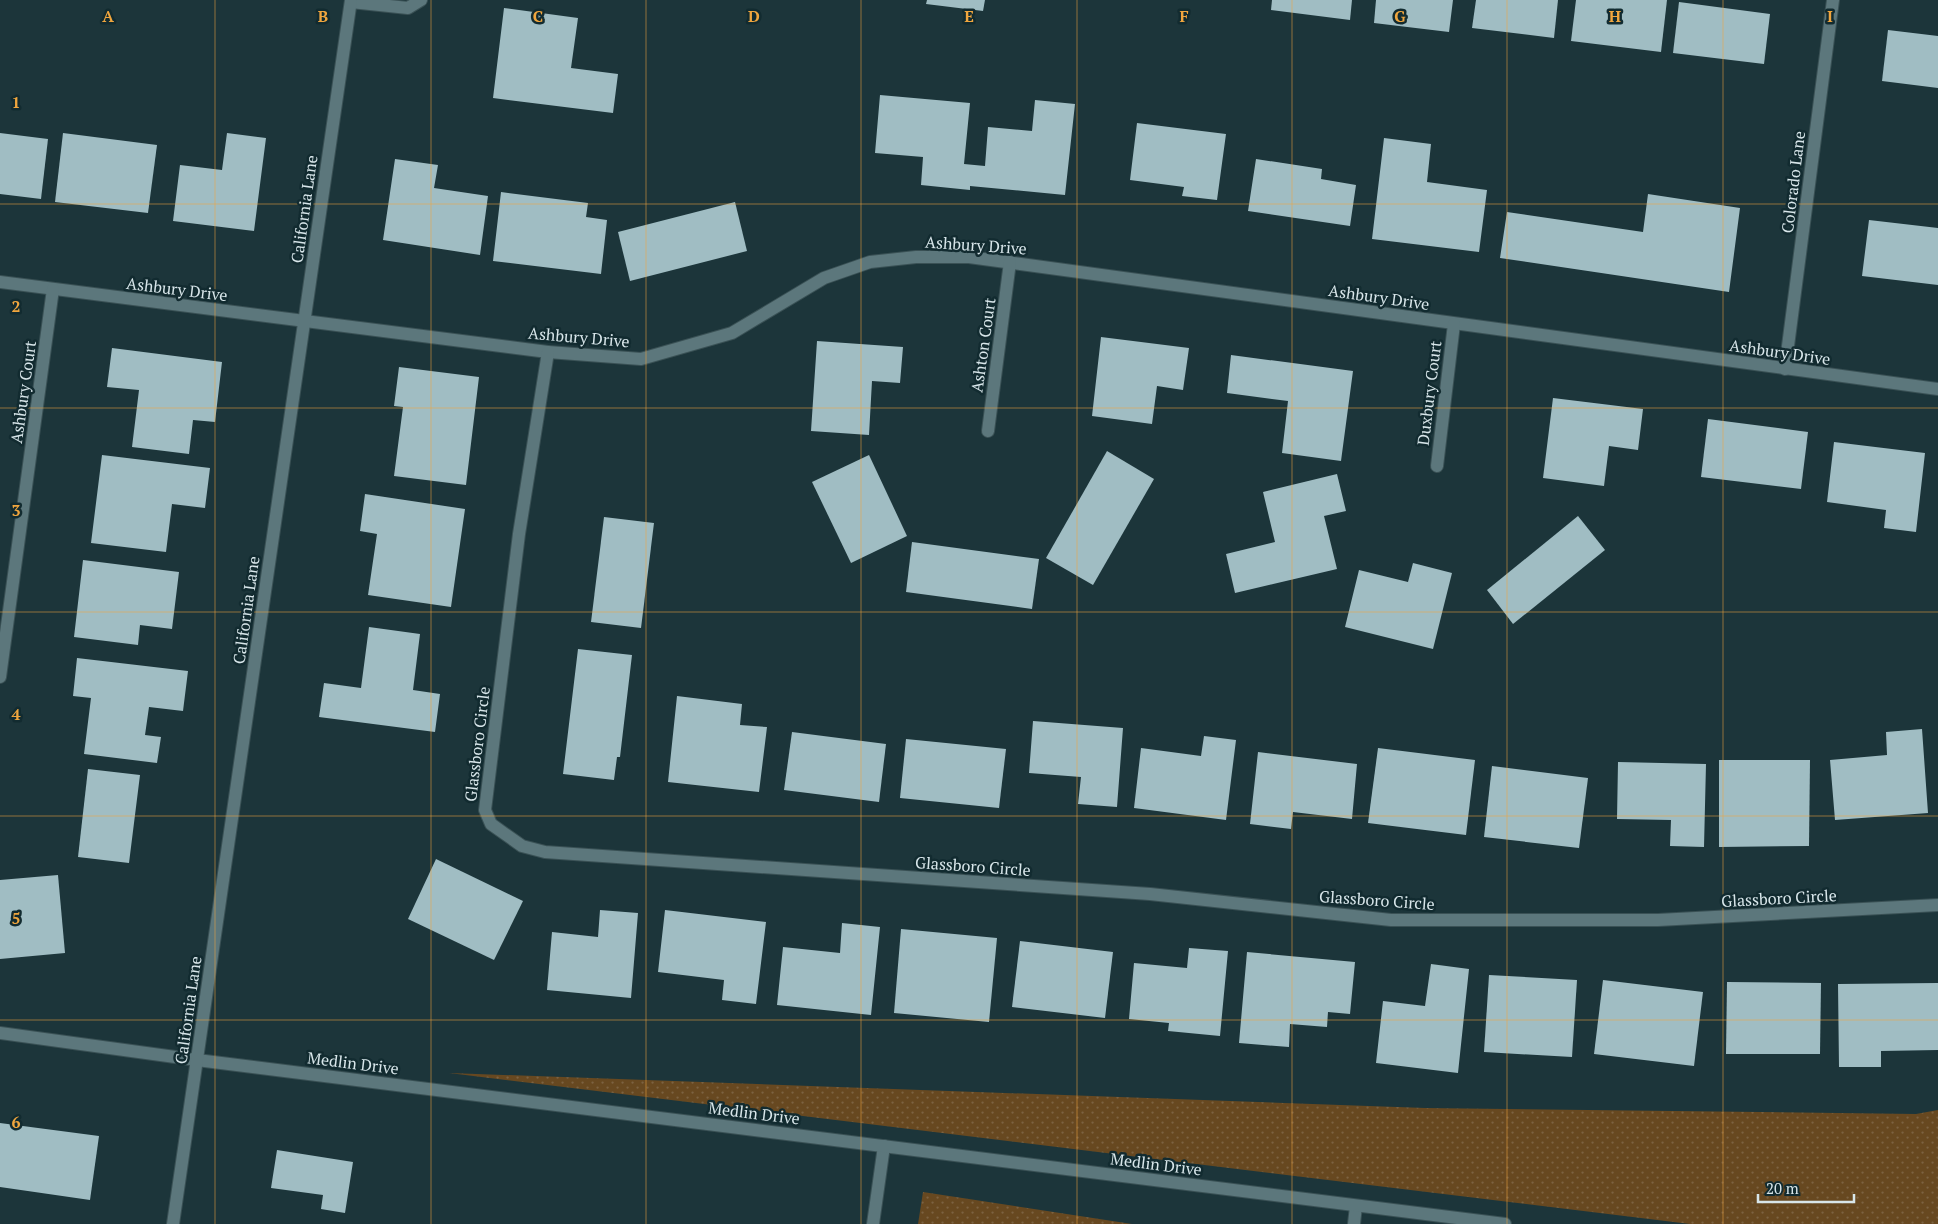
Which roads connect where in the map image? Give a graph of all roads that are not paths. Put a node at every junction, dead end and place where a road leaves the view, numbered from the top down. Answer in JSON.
{"nodes":[{"id":1,"x":421,"y":0,"type":"edge"},
{"id":2,"x":1833,"y":0,"type":"edge"},
{"id":3,"x":351,"y":1,"type":"edge"},
{"id":4,"x":1010,"y":262,"type":"junction"},
{"id":5,"x":0,"y":282,"type":"edge"},
{"id":6,"x":53,"y":290,"type":"junction"},
{"id":7,"x":305,"y":321,"type":"junction"},
{"id":8,"x":1454,"y":324,"type":"junction"},
{"id":9,"x":548,"y":352,"type":"junction"},
{"id":10,"x":1785,"y":369,"type":"junction"},
{"id":11,"x":1938,"y":389,"type":"edge"},
{"id":12,"x":988,"y":431,"type":"dead end"},
{"id":13,"x":1437,"y":466,"type":"dead end"},
{"id":14,"x":0,"y":677,"type":"edge"},
{"id":15,"x":1938,"y":905,"type":"edge"},
{"id":16,"x":0,"y":1033,"type":"edge"},
{"id":17,"x":197,"y":1060,"type":"junction"},
{"id":18,"x":884,"y":1146,"type":"junction"},
{"id":19,"x":1356,"y":1206,"type":"junction"},
{"id":20,"x":172,"y":1224,"type":"edge"},
{"id":21,"x":872,"y":1224,"type":"edge"},
{"id":22,"x":1354,"y":1224,"type":"edge"},
{"id":23,"x":1505,"y":1224,"type":"edge"}],
"edges":[{"from":1,"to":3,"type":"street"},
{"from":2,"to":10,"type":"street","name":"Colorado Lane"},
{"from":3,"to":7,"type":"street","name":"California Lane"},
{"from":4,"to":8,"type":"street","name":"Ashbury Drive"},
{"from":4,"to":9,"type":"street","name":"Ashbury Drive"},
{"from":4,"to":12,"type":"street","name":"Ashton Court"},
{"from":5,"to":6,"type":"street","name":"Ashbury Drive"},
{"from":6,"to":7,"type":"street","name":"Ashbury Drive"},
{"from":6,"to":14,"type":"street","name":"Ashbury Court"},
{"from":7,"to":9,"type":"street","name":"Ashbury Drive"},
{"from":7,"to":17,"type":"street","name":"California Lane"},
{"from":8,"to":10,"type":"street","name":"Ashbury Drive"},
{"from":8,"to":13,"type":"street","name":"Duxbury Court"},
{"from":9,"to":15,"type":"street","name":"Glassboro Circle"},
{"from":10,"to":11,"type":"street","name":"Ashbury Drive"},
{"from":16,"to":17,"type":"street","name":"Medlin Drive"},
{"from":17,"to":18,"type":"street","name":"Medlin Drive"},
{"from":17,"to":20,"type":"street","name":"California Lane"},
{"from":18,"to":19,"type":"street","name":"Medlin Drive"},
{"from":18,"to":21,"type":"street"},
{"from":19,"to":22,"type":"street"},
{"from":19,"to":23,"type":"street","name":"Medlin Drive"}]}
